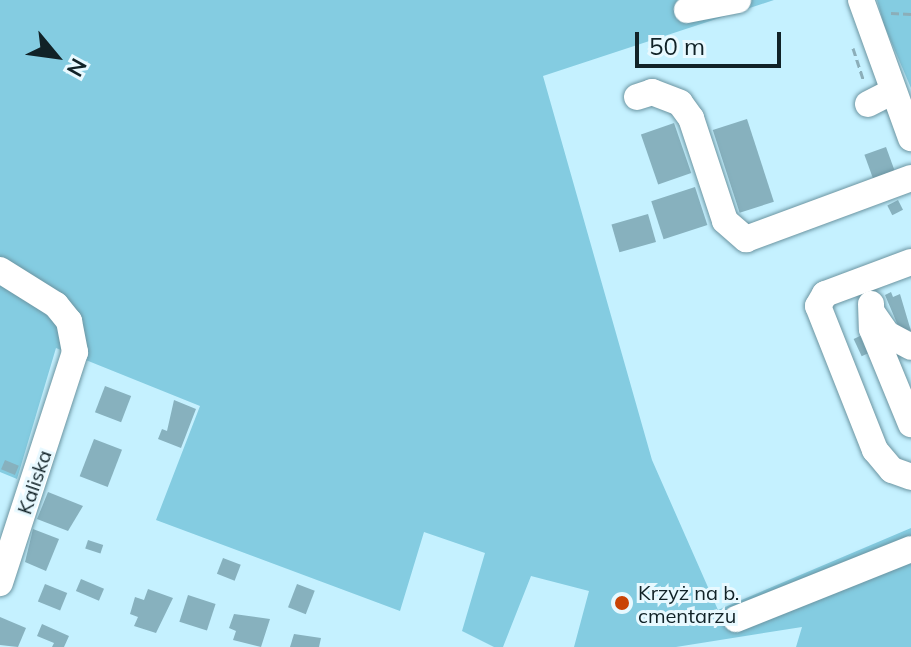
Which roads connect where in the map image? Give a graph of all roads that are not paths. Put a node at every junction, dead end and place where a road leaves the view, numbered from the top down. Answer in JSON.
{"nodes":[{"id":1,"x":738,"y":0,"type":"edge"},
{"id":2,"x":861,"y":0,"type":"edge"},
{"id":3,"x":687,"y":10,"type":"dead end"},
{"id":4,"x":892,"y":92,"type":"junction"},
{"id":5,"x":637,"y":97,"type":"dead end"},
{"id":6,"x":868,"y":104,"type":"dead end"},
{"id":7,"x":911,"y":138,"type":"edge"},
{"id":8,"x":911,"y":178,"type":"edge"},
{"id":9,"x":911,"y":262,"type":"edge"},
{"id":10,"x":0,"y":270,"type":"edge"},
{"id":11,"x":911,"y":273,"type":"edge"},
{"id":12,"x":871,"y":304,"type":"junction"},
{"id":13,"x":911,"y":347,"type":"edge"},
{"id":14,"x":911,"y":424,"type":"edge"},
{"id":15,"x":905,"y":472,"type":"edge"},
{"id":16,"x":911,"y":549,"type":"edge"},
{"id":17,"x":0,"y":583,"type":"edge"},
{"id":18,"x":736,"y":619,"type":"dead end"}],
"edges":[{"from":1,"to":3,"type":"street"},
{"from":2,"to":4,"type":"street"},
{"from":4,"to":6,"type":"street"},
{"from":4,"to":7,"type":"street"},
{"from":5,"to":8,"type":"street"},
{"from":9,"to":15,"type":"street"},
{"from":10,"to":17,"type":"street","name":"Kaliska"},
{"from":11,"to":12,"type":"street"},
{"from":12,"to":13,"type":"street"},
{"from":12,"to":14,"type":"street"},
{"from":16,"to":18,"type":"street"}]}
